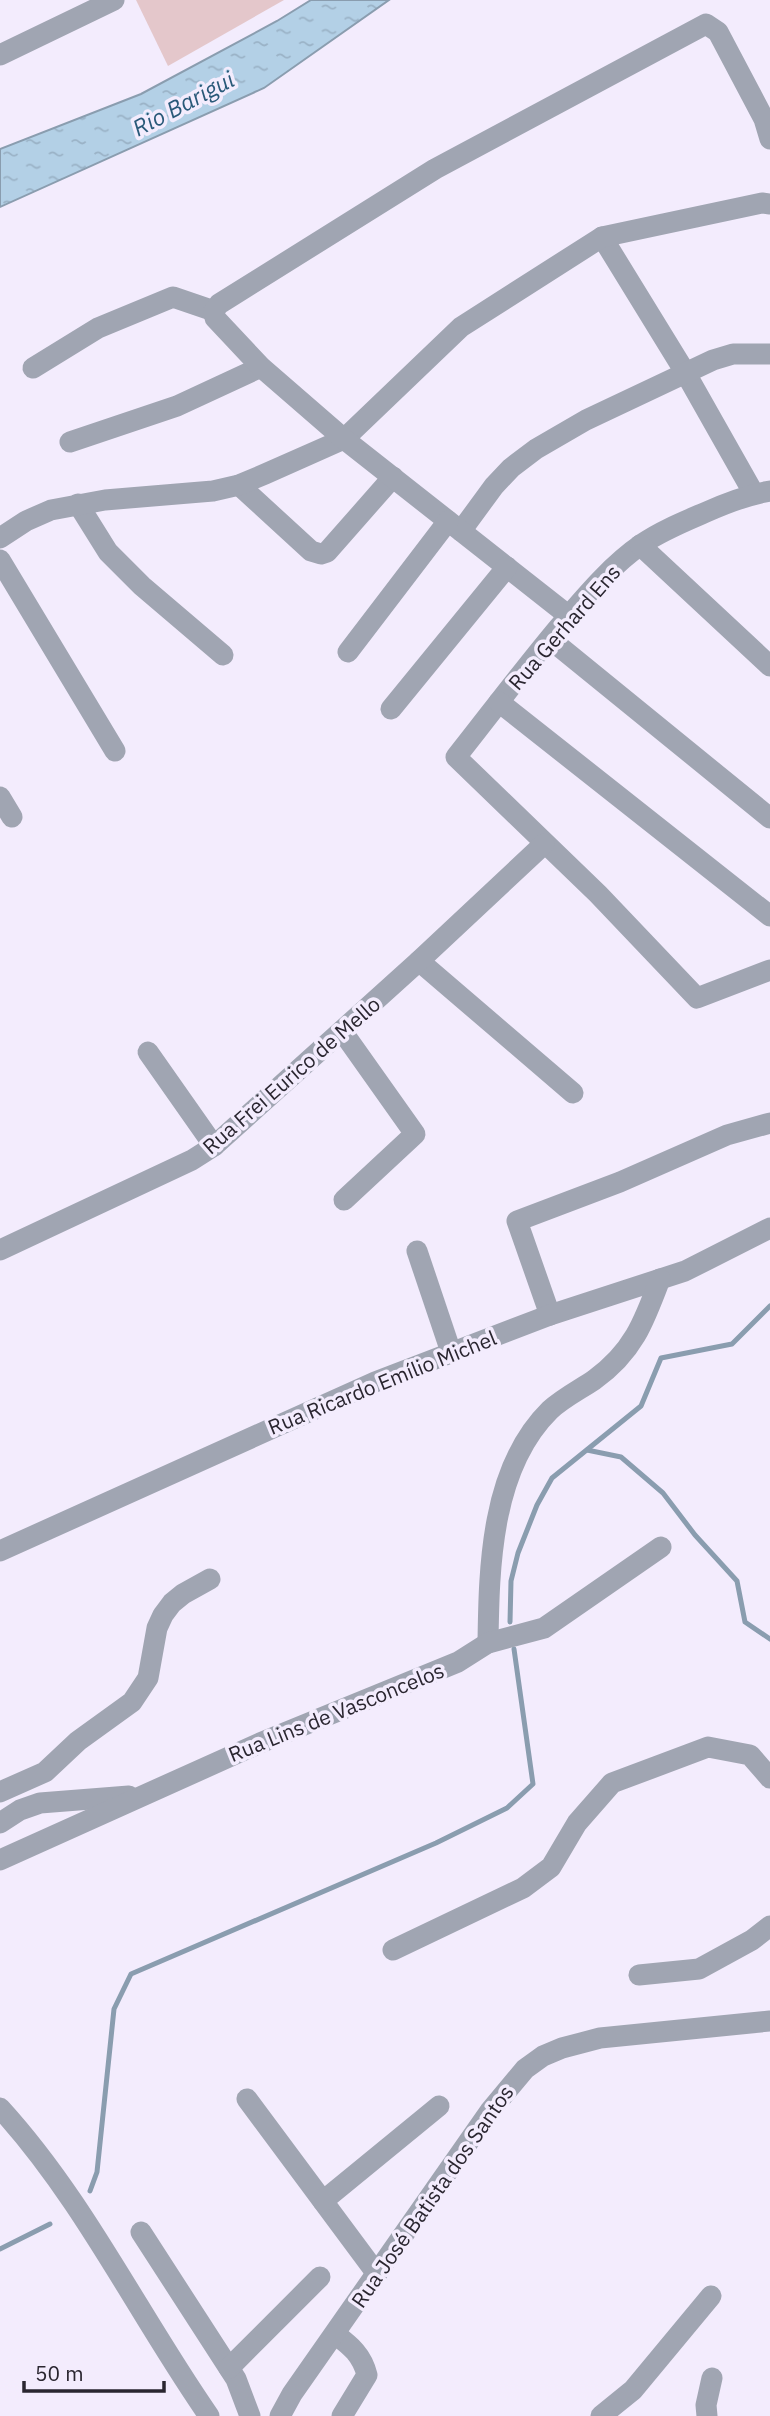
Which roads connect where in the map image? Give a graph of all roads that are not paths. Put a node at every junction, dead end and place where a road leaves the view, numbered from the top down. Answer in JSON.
{"nodes":[{"id":1,"x":114,"y":0,"type":"edge"},
{"id":2,"x":0,"y":55,"type":"edge"},
{"id":3,"x":770,"y":139,"type":"edge"},
{"id":4,"x":770,"y":204,"type":"edge"},
{"id":5,"x":601,"y":237,"type":"junction"},
{"id":6,"x":214,"y":311,"type":"junction"},
{"id":7,"x":770,"y":354,"type":"edge"},
{"id":8,"x":261,"y":367,"type":"junction"},
{"id":9,"x":33,"y":368,"type":"dead end"},
{"id":10,"x":685,"y":372,"type":"junction"},
{"id":11,"x":344,"y":439,"type":"junction"},
{"id":12,"x":70,"y":442,"type":"dead end"},
{"id":13,"x":393,"y":477,"type":"junction"},
{"id":14,"x":239,"y":485,"type":"junction"},
{"id":15,"x":762,"y":492,"type":"edge"},
{"id":16,"x":78,"y":504,"type":"junction"},
{"id":17,"x":455,"y":526,"type":"junction"},
{"id":18,"x":0,"y":538,"type":"edge"},
{"id":19,"x":640,"y":545,"type":"junction"},
{"id":20,"x":0,"y":560,"type":"edge"},
{"id":21,"x":507,"y":567,"type":"junction"},
{"id":22,"x":569,"y":616,"type":"junction"},
{"id":23,"x":550,"y":639,"type":"junction"},
{"id":24,"x":348,"y":652,"type":"dead end"},
{"id":25,"x":223,"y":655,"type":"dead end"},
{"id":26,"x":770,"y":666,"type":"edge"},
{"id":27,"x":499,"y":702,"type":"junction"},
{"id":28,"x":391,"y":709,"type":"dead end"},
{"id":29,"x":116,"y":751,"type":"dead end"},
{"id":30,"x":0,"y":797,"type":"edge"},
{"id":31,"x":12,"y":817,"type":"dead end"},
{"id":32,"x":770,"y":818,"type":"edge"},
{"id":33,"x":544,"y":844,"type":"junction"},
{"id":34,"x":770,"y":916,"type":"edge"},
{"id":35,"x":419,"y":961,"type":"junction"},
{"id":36,"x":769,"y":972,"type":"edge"},
{"id":37,"x":342,"y":1031,"type":"junction"},
{"id":38,"x":148,"y":1052,"type":"dead end"},
{"id":39,"x":573,"y":1093,"type":"dead end"},
{"id":40,"x":770,"y":1123,"type":"edge"},
{"id":41,"x":214,"y":1146,"type":"junction"},
{"id":42,"x":344,"y":1200,"type":"dead end"},
{"id":43,"x":770,"y":1228,"type":"edge"},
{"id":44,"x":0,"y":1250,"type":"edge"},
{"id":45,"x":417,"y":1251,"type":"dead end"},
{"id":46,"x":660,"y":1279,"type":"junction"},
{"id":47,"x":550,"y":1315,"type":"junction"},
{"id":48,"x":451,"y":1352,"type":"junction"},
{"id":49,"x":662,"y":1547,"type":"dead end"},
{"id":50,"x":0,"y":1551,"type":"edge"},
{"id":51,"x":210,"y":1579,"type":"dead end"},
{"id":52,"x":488,"y":1643,"type":"junction"},
{"id":53,"x":770,"y":1778,"type":"edge"},
{"id":54,"x":0,"y":1792,"type":"edge"},
{"id":55,"x":142,"y":1796,"type":"junction"},
{"id":56,"x":0,"y":1823,"type":"edge"},
{"id":57,"x":0,"y":1860,"type":"edge"},
{"id":58,"x":770,"y":1926,"type":"edge"},
{"id":59,"x":393,"y":1950,"type":"dead end"},
{"id":60,"x":639,"y":1975,"type":"dead end"},
{"id":61,"x":770,"y":2021,"type":"edge"},
{"id":62,"x":247,"y":2099,"type":"dead end"},
{"id":63,"x":439,"y":2106,"type":"dead end"},
{"id":64,"x":0,"y":2108,"type":"edge"},
{"id":65,"x":323,"y":2201,"type":"junction"},
{"id":66,"x":141,"y":2232,"type":"dead end"},
{"id":67,"x":377,"y":2274,"type":"junction"},
{"id":68,"x":320,"y":2277,"type":"dead end"},
{"id":69,"x":711,"y":2297,"type":"dead end"},
{"id":70,"x":335,"y":2334,"type":"junction"},
{"id":71,"x":229,"y":2368,"type":"junction"},
{"id":72,"x":712,"y":2378,"type":"dead end"},
{"id":73,"x":292,"y":2394,"type":"junction"},
{"id":74,"x":209,"y":2416,"type":"edge"},
{"id":75,"x":250,"y":2416,"type":"edge"},
{"id":76,"x":262,"y":2416,"type":"edge"},
{"id":77,"x":281,"y":2416,"type":"edge"},
{"id":78,"x":342,"y":2416,"type":"edge"},
{"id":79,"x":601,"y":2416,"type":"edge"},
{"id":80,"x":707,"y":2416,"type":"edge"}],
"edges":[{"from":1,"to":2,"type":"street"},
{"from":3,"to":6,"type":"street"},
{"from":4,"to":5,"type":"street"},
{"from":5,"to":10,"type":"street"},
{"from":5,"to":11,"type":"street"},
{"from":6,"to":8,"type":"street"},
{"from":6,"to":9,"type":"street"},
{"from":7,"to":10,"type":"street"},
{"from":8,"to":11,"type":"street"},
{"from":8,"to":12,"type":"street"},
{"from":10,"to":15,"type":"street"},
{"from":10,"to":17,"type":"street"},
{"from":11,"to":13,"type":"street"},
{"from":11,"to":14,"type":"street"},
{"from":13,"to":14,"type":"street"},
{"from":13,"to":17,"type":"street"},
{"from":14,"to":16,"type":"street"},
{"from":15,"to":19,"type":"street","name":"Rua Gerhard Ens"},
{"from":16,"to":18,"type":"street"},
{"from":16,"to":25,"type":"street"},
{"from":17,"to":21,"type":"street"},
{"from":17,"to":24,"type":"street"},
{"from":19,"to":22,"type":"street","name":"Rua Gerhard Ens"},
{"from":19,"to":26,"type":"street"},
{"from":20,"to":29,"type":"street"},
{"from":21,"to":22,"type":"street"},
{"from":21,"to":28,"type":"street"},
{"from":22,"to":23,"type":"street","name":"Rua Gerhard Ens"},
{"from":23,"to":27,"type":"street","name":"Rua Gerhard Ens"},
{"from":23,"to":32,"type":"street"},
{"from":27,"to":33,"type":"street","name":"Rua Gerhard Ens"},
{"from":27,"to":34,"type":"street"},
{"from":30,"to":31,"type":"street"},
{"from":33,"to":35,"type":"street","name":"Rua Frei Eurico de Mello"},
{"from":33,"to":36,"type":"street"},
{"from":35,"to":37,"type":"street","name":"Rua Frei Eurico de Mello"},
{"from":35,"to":39,"type":"street"},
{"from":37,"to":41,"type":"street","name":"Rua Frei Eurico de Mello"},
{"from":37,"to":42,"type":"street"},
{"from":38,"to":41,"type":"street"},
{"from":40,"to":47,"type":"street"},
{"from":41,"to":44,"type":"street","name":"Rua Frei Eurico de Mello"},
{"from":43,"to":46,"type":"street","name":"Rua Ricardo Emílio Michel"},
{"from":45,"to":48,"type":"street"},
{"from":46,"to":47,"type":"street","name":"Rua Ricardo Emílio Michel"},
{"from":46,"to":52,"type":"street"},
{"from":47,"to":48,"type":"street","name":"Rua Ricardo Emílio Michel"},
{"from":48,"to":50,"type":"street","name":"Rua Ricardo Emílio Michel"},
{"from":49,"to":52,"type":"street","name":"Rua Lins de Vasconcelos"},
{"from":51,"to":54,"type":"street"},
{"from":52,"to":55,"type":"street","name":"Rua Lins de Vasconcelos"},
{"from":53,"to":59,"type":"street"},
{"from":55,"to":56,"type":"street"},
{"from":55,"to":57,"type":"street","name":"Rua Lins de Vasconcelos"},
{"from":58,"to":60,"type":"street"},
{"from":61,"to":67,"type":"street","name":"Rua José Batista dos Santos"},
{"from":62,"to":65,"type":"street"},
{"from":63,"to":65,"type":"street"},
{"from":64,"to":74,"type":"street"},
{"from":65,"to":67,"type":"street"},
{"from":66,"to":71,"type":"street"},
{"from":67,"to":70,"type":"street","name":"Rua José Batista dos Santos"},
{"from":68,"to":71,"type":"street"},
{"from":69,"to":79,"type":"street"},
{"from":70,"to":73,"type":"street","name":"Rua José Batista dos Santos"},
{"from":70,"to":78,"type":"street"},
{"from":71,"to":75,"type":"street"},
{"from":72,"to":80,"type":"street"},
{"from":73,"to":76,"type":"street","name":"Rua José Batista dos Santos"},
{"from":73,"to":77,"type":"street","name":"Rua José Batista dos Santos"}]}
